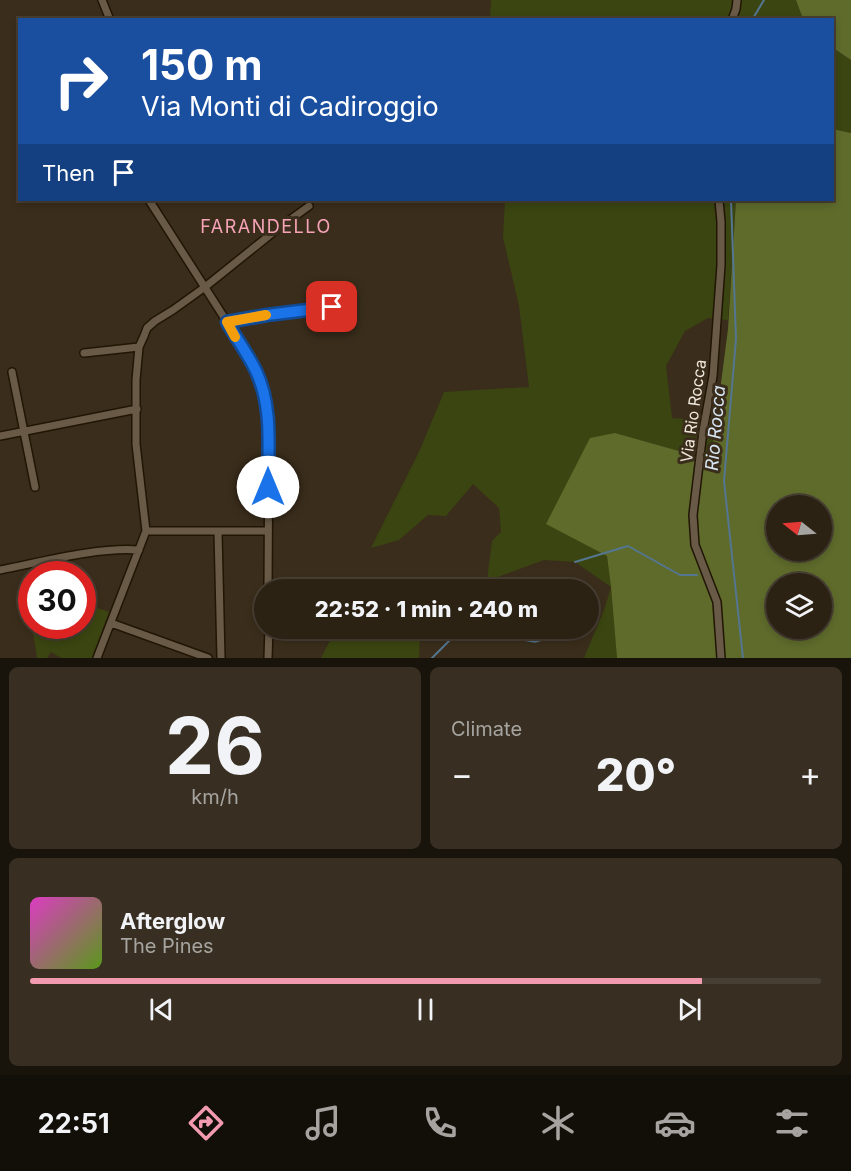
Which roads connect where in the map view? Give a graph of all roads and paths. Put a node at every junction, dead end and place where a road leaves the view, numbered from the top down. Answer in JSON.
{"nodes":[{"id":1,"x":102,"y":0,"type":"edge"},
{"id":2,"x":737,"y":0,"type":"edge"},
{"id":3,"x":109,"y":18,"type":"edge"},
{"id":4,"x":732,"y":18,"type":"edge"},
{"id":5,"x":150,"y":201,"type":"edge"},
{"id":6,"x":719,"y":201,"type":"edge"},
{"id":7,"x":309,"y":206,"type":"dead end"},
{"id":8,"x":205,"y":287,"type":"junction"},
{"id":9,"x":332,"y":307,"type":"dead end"},
{"id":10,"x":227,"y":322,"type":"junction"},
{"id":11,"x":139,"y":346,"type":"junction"},
{"id":12,"x":84,"y":353,"type":"dead end"},
{"id":13,"x":12,"y":372,"type":"dead end"},
{"id":14,"x":137,"y":410,"type":"junction"},
{"id":15,"x":23,"y":432,"type":"junction"},
{"id":16,"x":0,"y":436,"type":"edge"},
{"id":17,"x":35,"y":488,"type":"dead end"},
{"id":18,"x":146,"y":531,"type":"junction"},
{"id":19,"x":268,"y":531,"type":"junction"},
{"id":20,"x":218,"y":532,"type":"junction"},
{"id":21,"x":139,"y":550,"type":"junction"},
{"id":22,"x":0,"y":570,"type":"edge"},
{"id":23,"x":268,"y":579,"type":"edge"},
{"id":24,"x":111,"y":623,"type":"junction"},
{"id":25,"x":269,"y":639,"type":"edge"},
{"id":26,"x":97,"y":658,"type":"edge"},
{"id":27,"x":208,"y":658,"type":"edge"},
{"id":28,"x":221,"y":658,"type":"edge"},
{"id":29,"x":268,"y":658,"type":"edge"},
{"id":30,"x":721,"y":658,"type":"edge"}],
"edges":[{"from":1,"to":3,"type":"street"},
{"from":2,"to":4,"type":"street"},
{"from":5,"to":8,"type":"street"},
{"from":6,"to":30,"type":"street","name":"Via Rio Rocca"},
{"from":7,"to":8,"type":"street"},
{"from":8,"to":10,"type":"street"},
{"from":8,"to":11,"type":"street"},
{"from":9,"to":10,"type":"street"},
{"from":10,"to":19,"type":"street"},
{"from":11,"to":12,"type":"street"},
{"from":11,"to":14,"type":"street"},
{"from":13,"to":15,"type":"street"},
{"from":14,"to":15,"type":"street"},
{"from":14,"to":18,"type":"street"},
{"from":15,"to":16,"type":"street"},
{"from":15,"to":17,"type":"street"},
{"from":18,"to":20,"type":"street"},
{"from":18,"to":21,"type":"street"},
{"from":19,"to":20,"type":"street"},
{"from":19,"to":23,"type":"street"},
{"from":20,"to":28,"type":"street"},
{"from":21,"to":22,"type":"street"},
{"from":21,"to":24,"type":"street"},
{"from":24,"to":26,"type":"street"},
{"from":24,"to":27,"type":"street"},
{"from":25,"to":29,"type":"street"}]}
